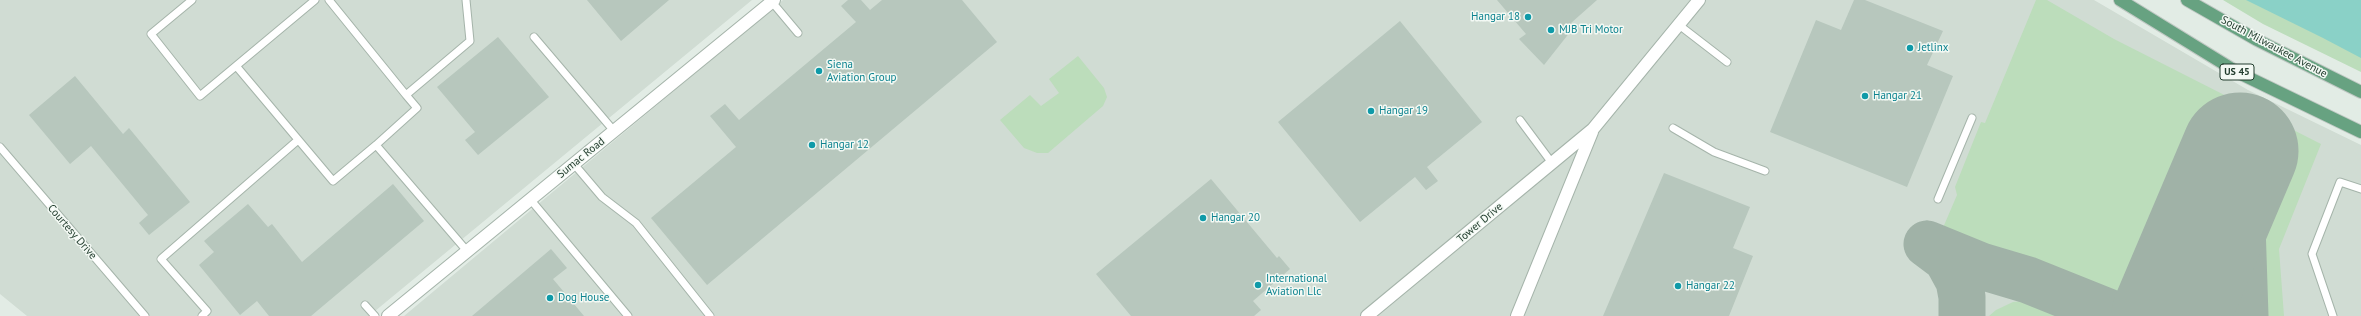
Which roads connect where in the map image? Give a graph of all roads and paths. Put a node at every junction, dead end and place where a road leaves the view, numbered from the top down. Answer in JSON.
{"nodes":[{"id":1,"x":192,"y":0,"type":"edge"},
{"id":2,"x":315,"y":0,"type":"edge"},
{"id":3,"x":329,"y":0,"type":"edge"},
{"id":4,"x":466,"y":0,"type":"edge"},
{"id":5,"x":1699,"y":0,"type":"edge"},
{"id":6,"x":2120,"y":0,"type":"edge"},
{"id":7,"x":2187,"y":0,"type":"edge"},
{"id":8,"x":773,"y":1,"type":"edge"},
{"id":9,"x":1679,"y":25,"type":"junction"},
{"id":10,"x":798,"y":33,"type":"dead end"},
{"id":11,"x":534,"y":37,"type":"dead end"},
{"id":12,"x":1727,"y":62,"type":"dead end"},
{"id":13,"x":237,"y":67,"type":"junction"},
{"id":14,"x":2361,"y":92,"type":"edge"},
{"id":15,"x":406,"y":95,"type":"junction"},
{"id":16,"x":1972,"y":118,"type":"dead end"},
{"id":17,"x":1520,"y":120,"type":"dead end"},
{"id":18,"x":1673,"y":128,"type":"dead end"},
{"id":19,"x":1593,"y":129,"type":"junction"},
{"id":20,"x":614,"y":131,"type":"junction"},
{"id":21,"x":2361,"y":132,"type":"edge"},
{"id":22,"x":298,"y":140,"type":"junction"},
{"id":23,"x":376,"y":145,"type":"junction"},
{"id":24,"x":0,"y":147,"type":"edge"},
{"id":25,"x":1552,"y":163,"type":"junction"},
{"id":26,"x":574,"y":164,"type":"junction"},
{"id":27,"x":1765,"y":171,"type":"dead end"},
{"id":28,"x":2361,"y":189,"type":"edge"},
{"id":29,"x":530,"y":199,"type":"junction"},
{"id":30,"x":1938,"y":199,"type":"dead end"},
{"id":31,"x":467,"y":251,"type":"junction"},
{"id":32,"x":365,"y":305,"type":"dead end"},
{"id":33,"x":145,"y":316,"type":"edge"},
{"id":34,"x":202,"y":316,"type":"edge"},
{"id":35,"x":375,"y":316,"type":"edge"},
{"id":36,"x":388,"y":316,"type":"edge"},
{"id":37,"x":628,"y":316,"type":"edge"},
{"id":38,"x":710,"y":316,"type":"edge"},
{"id":39,"x":1367,"y":316,"type":"edge"},
{"id":40,"x":1517,"y":316,"type":"edge"},
{"id":41,"x":2333,"y":316,"type":"edge"}],
"edges":[{"from":1,"to":13,"type":"lane"},
{"from":2,"to":13,"type":"lane"},
{"from":3,"to":15,"type":"lane"},
{"from":4,"to":15,"type":"lane"},
{"from":5,"to":9,"type":"street","name":"Tower Drive"},
{"from":6,"to":21,"type":"main road","number":"US 45"},
{"from":7,"to":14,"type":"main road","name":"South Milwaukee Avenue"},
{"from":8,"to":10,"type":"lane"},
{"from":8,"to":20,"type":"street","name":"Sumac Road"},
{"from":9,"to":12,"type":"lane"},
{"from":9,"to":19,"type":"street","name":"Tower Drive"},
{"from":11,"to":20,"type":"lane"},
{"from":13,"to":22,"type":"lane"},
{"from":15,"to":23,"type":"lane"},
{"from":16,"to":30,"type":"lane"},
{"from":17,"to":25,"type":"lane"},
{"from":18,"to":27,"type":"lane"},
{"from":19,"to":25,"type":"street","name":"Tower Drive"},
{"from":19,"to":40,"type":"street","name":"Tower Drive"},
{"from":20,"to":26,"type":"street","name":"Sumac Road"},
{"from":22,"to":23,"type":"lane"},
{"from":22,"to":34,"type":"lane"},
{"from":23,"to":31,"type":"lane"},
{"from":24,"to":33,"type":"lane","name":"Courtesy Drive"},
{"from":25,"to":39,"type":"street","name":"Tower Drive"},
{"from":26,"to":29,"type":"street","name":"Sumac Road"},
{"from":26,"to":38,"type":"lane"},
{"from":28,"to":41,"type":"lane"},
{"from":29,"to":31,"type":"street","name":"Sumac Road"},
{"from":29,"to":37,"type":"lane"},
{"from":31,"to":36,"type":"street","name":"Sumac Road"},
{"from":32,"to":35,"type":"lane"}]}
